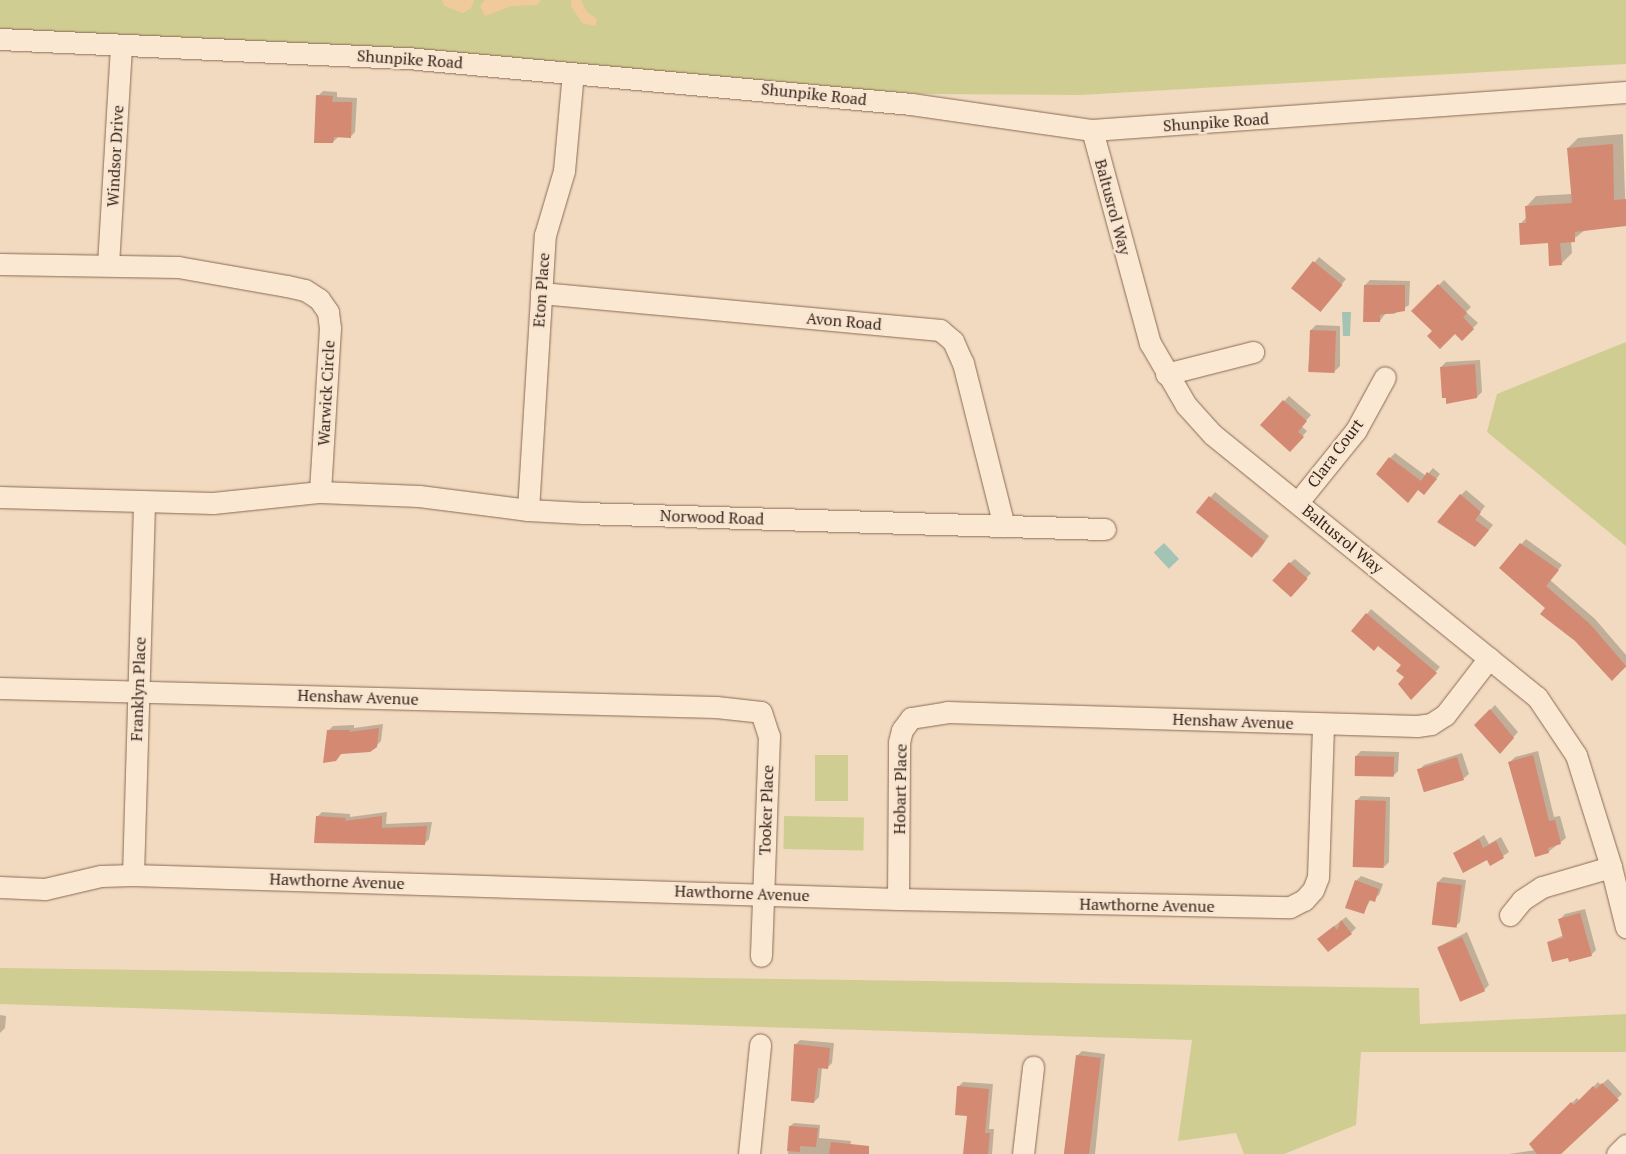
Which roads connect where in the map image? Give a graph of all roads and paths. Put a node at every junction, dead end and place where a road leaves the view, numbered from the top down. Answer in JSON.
{"nodes":[{"id":1,"x":0,"y":39,"type":"edge"},
{"id":2,"x":121,"y":47,"type":"junction"},
{"id":3,"x":573,"y":73,"type":"junction"},
{"id":4,"x":1626,"y":92,"type":"edge"},
{"id":5,"x":1092,"y":130,"type":"junction"},
{"id":6,"x":0,"y":264,"type":"edge"},
{"id":7,"x":108,"y":265,"type":"junction"},
{"id":8,"x":541,"y":292,"type":"junction"},
{"id":9,"x":1253,"y":352,"type":"dead end"},
{"id":10,"x":1166,"y":374,"type":"junction"},
{"id":11,"x":1385,"y":376,"type":"dead end"},
{"id":12,"x":320,"y":492,"type":"junction"},
{"id":13,"x":0,"y":497,"type":"edge"},
{"id":14,"x":1298,"y":502,"type":"junction"},
{"id":15,"x":144,"y":503,"type":"junction"},
{"id":16,"x":528,"y":510,"type":"junction"},
{"id":17,"x":1004,"y":526,"type":"junction"},
{"id":18,"x":1105,"y":529,"type":"dead end"},
{"id":19,"x":1489,"y":658,"type":"junction"},
{"id":20,"x":0,"y":688,"type":"edge"},
{"id":21,"x":137,"y":691,"type":"junction"},
{"id":22,"x":716,"y":707,"type":"joint"},
{"id":23,"x":947,"y":712,"type":"joint"},
{"id":24,"x":1323,"y":724,"type":"junction"},
{"id":25,"x":1611,"y":867,"type":"junction"},
{"id":26,"x":133,"y":875,"type":"junction"},
{"id":27,"x":0,"y":888,"type":"edge"},
{"id":28,"x":762,"y":894,"type":"junction"},
{"id":29,"x":898,"y":899,"type":"junction"},
{"id":30,"x":1510,"y":915,"type":"dead end"},
{"id":31,"x":1626,"y":927,"type":"edge"},
{"id":32,"x":762,"y":956,"type":"dead end"},
{"id":33,"x":760,"y":1046,"type":"dead end"},
{"id":34,"x":1033,"y":1067,"type":"dead end"},
{"id":35,"x":1626,"y":1145,"type":"edge"},
{"id":36,"x":749,"y":1154,"type":"edge"},
{"id":37,"x":1023,"y":1154,"type":"edge"},
{"id":38,"x":1617,"y":1154,"type":"edge"}],
"edges":[{"from":1,"to":2,"type":"street","name":"Shunpike Road"},
{"from":2,"to":3,"type":"street","name":"Shunpike Road"},
{"from":2,"to":7,"type":"street","name":"Windsor Drive"},
{"from":3,"to":5,"type":"street","name":"Shunpike Road"},
{"from":3,"to":8,"type":"street","name":"Eton Place"},
{"from":4,"to":5,"type":"street","name":"Shunpike Road"},
{"from":5,"to":10,"type":"street","name":"Baltusrol Way"},
{"from":6,"to":7,"type":"street","name":"Warwick Circle"},
{"from":7,"to":12,"type":"street","name":"Warwick Circle"},
{"from":8,"to":16,"type":"street","name":"Eton Place"},
{"from":8,"to":17,"type":"street","name":"Avon Road"},
{"from":9,"to":10,"type":"street"},
{"from":10,"to":14,"type":"street","name":"Baltusrol Way"},
{"from":11,"to":14,"type":"street","name":"Clara Court"},
{"from":12,"to":15,"type":"street"},
{"from":12,"to":16,"type":"street","name":"Norwood Road"},
{"from":13,"to":15,"type":"street"},
{"from":14,"to":19,"type":"street","name":"Baltusrol Way"},
{"from":15,"to":21,"type":"street","name":"Franklyn Place"},
{"from":16,"to":17,"type":"street","name":"Norwood Road"},
{"from":17,"to":18,"type":"street","name":"Norwood Road"},
{"from":19,"to":24,"type":"street","name":"Henshaw Avenue"},
{"from":19,"to":25,"type":"street","name":"Baltusrol Way"},
{"from":20,"to":21,"type":"street","name":"Henshaw Avenue"},
{"from":21,"to":22,"type":"street","name":"Henshaw Avenue"},
{"from":21,"to":26,"type":"street","name":"Franklyn Place"},
{"from":22,"to":28,"type":"street","name":"Tooker Place"},
{"from":23,"to":24,"type":"street","name":"Henshaw Avenue"},
{"from":23,"to":29,"type":"street","name":"Hobart Place"},
{"from":24,"to":29,"type":"street","name":"Hawthorne Avenue"},
{"from":25,"to":30,"type":"street"},
{"from":25,"to":31,"type":"street","name":"Baltusrol Way"},
{"from":26,"to":27,"type":"street","name":"Hawthorne Avenue"},
{"from":26,"to":28,"type":"street","name":"Hawthorne Avenue"},
{"from":28,"to":29,"type":"street","name":"Hawthorne Avenue"},
{"from":28,"to":32,"type":"street","name":"Tooker Place"},
{"from":33,"to":36,"type":"street"},
{"from":34,"to":37,"type":"street"},
{"from":35,"to":38,"type":"street"}]}
